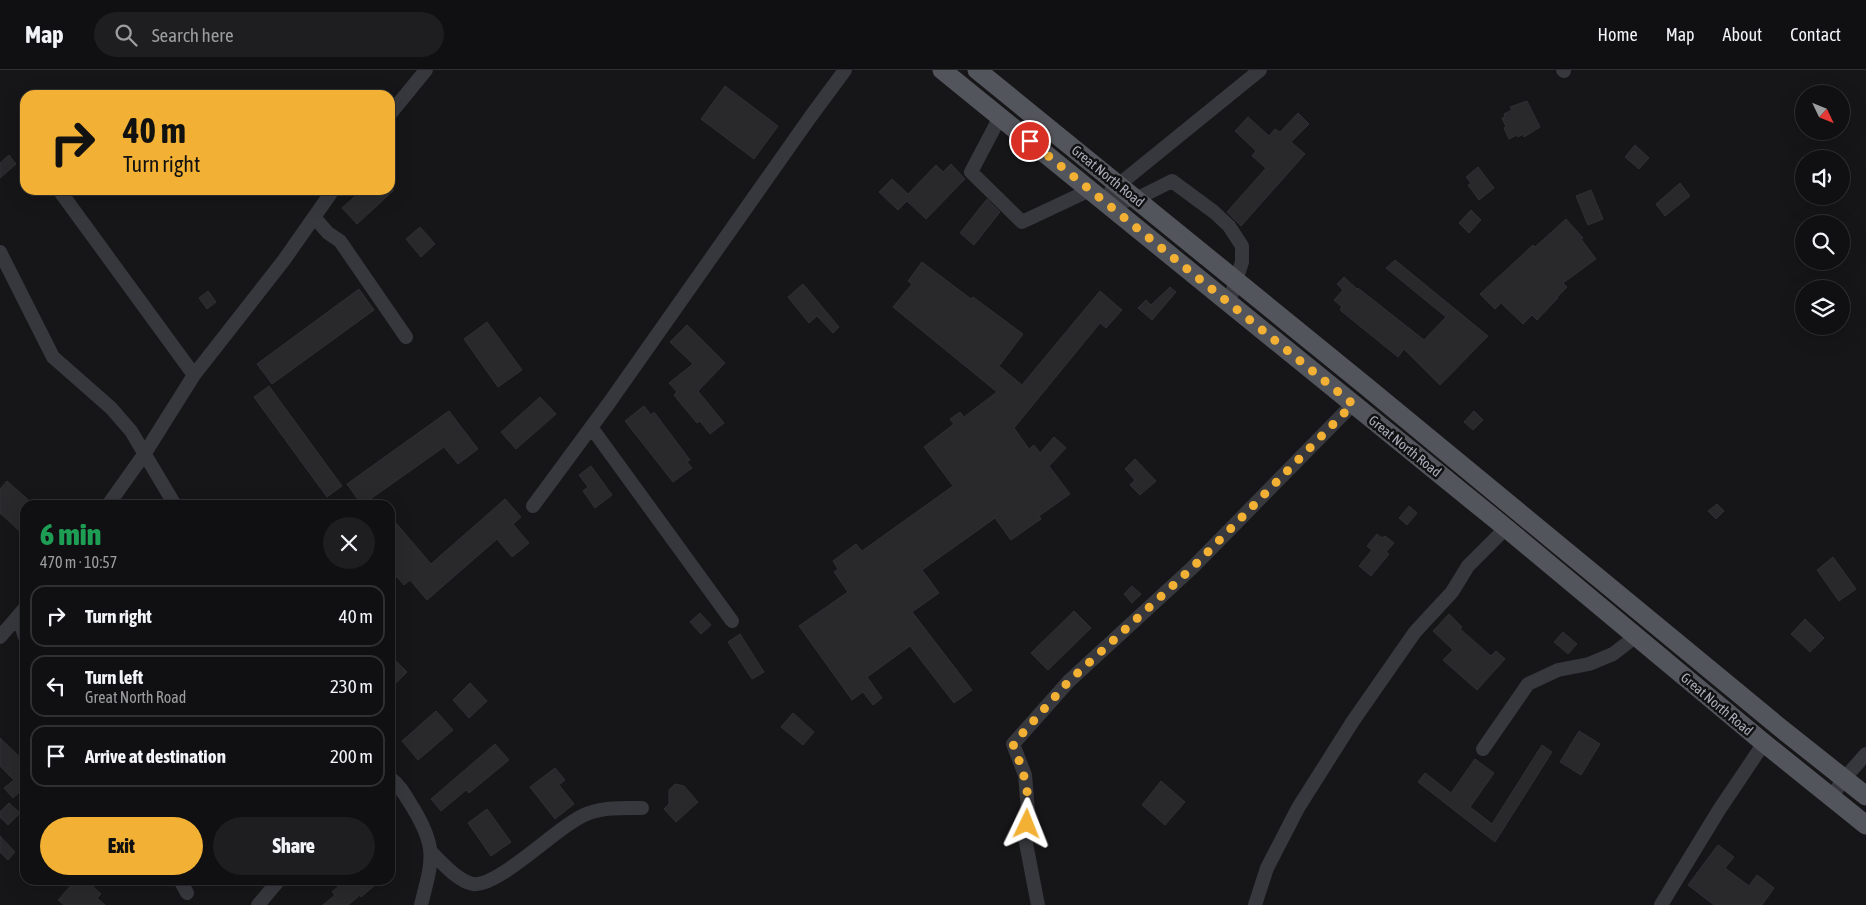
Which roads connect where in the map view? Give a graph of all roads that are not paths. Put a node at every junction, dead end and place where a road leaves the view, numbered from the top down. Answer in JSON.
{"nodes":[{"id":1,"x":426,"y":70,"type":"edge"},
{"id":2,"x":845,"y":70,"type":"edge"},
{"id":3,"x":942,"y":70,"type":"edge"},
{"id":4,"x":977,"y":70,"type":"edge"},
{"id":5,"x":1260,"y":70,"type":"edge"},
{"id":6,"x":395,"y":108,"type":"edge"},
{"id":7,"x":1000,"y":117,"type":"junction"},
{"id":8,"x":1119,"y":185,"type":"junction"},
{"id":9,"x":64,"y":195,"type":"edge"},
{"id":10,"x":329,"y":195,"type":"edge"},
{"id":11,"x":1096,"y":195,"type":"junction"},
{"id":12,"x":1136,"y":198,"type":"junction"},
{"id":13,"x":314,"y":217,"type":"junction"},
{"id":14,"x":0,"y":252,"type":"edge"},
{"id":15,"x":1236,"y":280,"type":"junction"},
{"id":16,"x":1229,"y":302,"type":"junction"},
{"id":17,"x":406,"y":337,"type":"dead end"},
{"id":18,"x":194,"y":375,"type":"junction"},
{"id":19,"x":1353,"y":404,"type":"junction"},
{"id":20,"x":592,"y":427,"type":"junction"},
{"id":21,"x":144,"y":453,"type":"junction"},
{"id":22,"x":111,"y":500,"type":"edge"},
{"id":23,"x":171,"y":500,"type":"edge"},
{"id":24,"x":533,"y":506,"type":"dead end"},
{"id":25,"x":1506,"y":528,"type":"junction"},
{"id":26,"x":20,"y":615,"type":"edge"},
{"id":27,"x":732,"y":621,"type":"dead end"},
{"id":28,"x":0,"y":637,"type":"edge"},
{"id":29,"x":1635,"y":637,"type":"junction"},
{"id":30,"x":1764,"y":743,"type":"junction"},
{"id":31,"x":1484,"y":749,"type":"dead end"},
{"id":32,"x":1866,"y":754,"type":"edge"},
{"id":33,"x":1844,"y":778,"type":"junction"},
{"id":34,"x":395,"y":787,"type":"edge"},
{"id":35,"x":1832,"y":796,"type":"junction"},
{"id":36,"x":1866,"y":796,"type":"edge"},
{"id":37,"x":642,"y":808,"type":"dead end"},
{"id":38,"x":1866,"y":825,"type":"edge"},
{"id":39,"x":431,"y":852,"type":"junction"},
{"id":40,"x":183,"y":885,"type":"edge"},
{"id":41,"x":275,"y":885,"type":"edge"},
{"id":42,"x":187,"y":893,"type":"dead end"},
{"id":43,"x":258,"y":905,"type":"edge"},
{"id":44,"x":421,"y":905,"type":"edge"},
{"id":45,"x":1038,"y":905,"type":"edge"},
{"id":46,"x":1255,"y":905,"type":"edge"},
{"id":47,"x":1661,"y":905,"type":"edge"}],
"edges":[{"from":1,"to":6,"type":"street"},
{"from":2,"to":20,"type":"street"},
{"from":3,"to":7,"type":"main road","name":"Great North Road"},
{"from":4,"to":8,"type":"main road","name":"Great North Road"},
{"from":5,"to":8,"type":"street"},
{"from":7,"to":11,"type":"main road","name":"Great North Road"},
{"from":7,"to":11,"type":"street"},
{"from":8,"to":11,"type":"street"},
{"from":8,"to":12,"type":"main road","name":"Great North Road"},
{"from":9,"to":18,"type":"street"},
{"from":10,"to":13,"type":"street"},
{"from":11,"to":12,"type":"street"},
{"from":11,"to":16,"type":"main road","name":"Great North Road"},
{"from":12,"to":15,"type":"main road","name":"Great North Road"},
{"from":12,"to":15,"type":"street"},
{"from":13,"to":17,"type":"street"},
{"from":13,"to":18,"type":"street"},
{"from":14,"to":21,"type":"street"},
{"from":15,"to":16,"type":"street"},
{"from":15,"to":33,"type":"main road","name":"Great North Road"},
{"from":16,"to":19,"type":"main road","name":"Great North Road"},
{"from":18,"to":21,"type":"street"},
{"from":19,"to":25,"type":"main road","name":"Great North Road"},
{"from":19,"to":45,"type":"street"},
{"from":20,"to":24,"type":"street"},
{"from":20,"to":27,"type":"street"},
{"from":21,"to":22,"type":"street"},
{"from":21,"to":23,"type":"street"},
{"from":25,"to":29,"type":"main road","name":"Great North Road"},
{"from":25,"to":46,"type":"street"},
{"from":26,"to":28,"type":"street"},
{"from":29,"to":30,"type":"main road","name":"Great North Road"},
{"from":29,"to":31,"type":"street"},
{"from":30,"to":35,"type":"main road","name":"Great North Road"},
{"from":30,"to":47,"type":"street"},
{"from":32,"to":33,"type":"street"},
{"from":33,"to":35,"type":"street"},
{"from":33,"to":36,"type":"main road","name":"Great North Road"},
{"from":34,"to":39,"type":"street"},
{"from":35,"to":38,"type":"main road","name":"Great North Road"},
{"from":37,"to":39,"type":"street"},
{"from":39,"to":44,"type":"street"},
{"from":40,"to":42,"type":"street"},
{"from":41,"to":43,"type":"street"}]}
